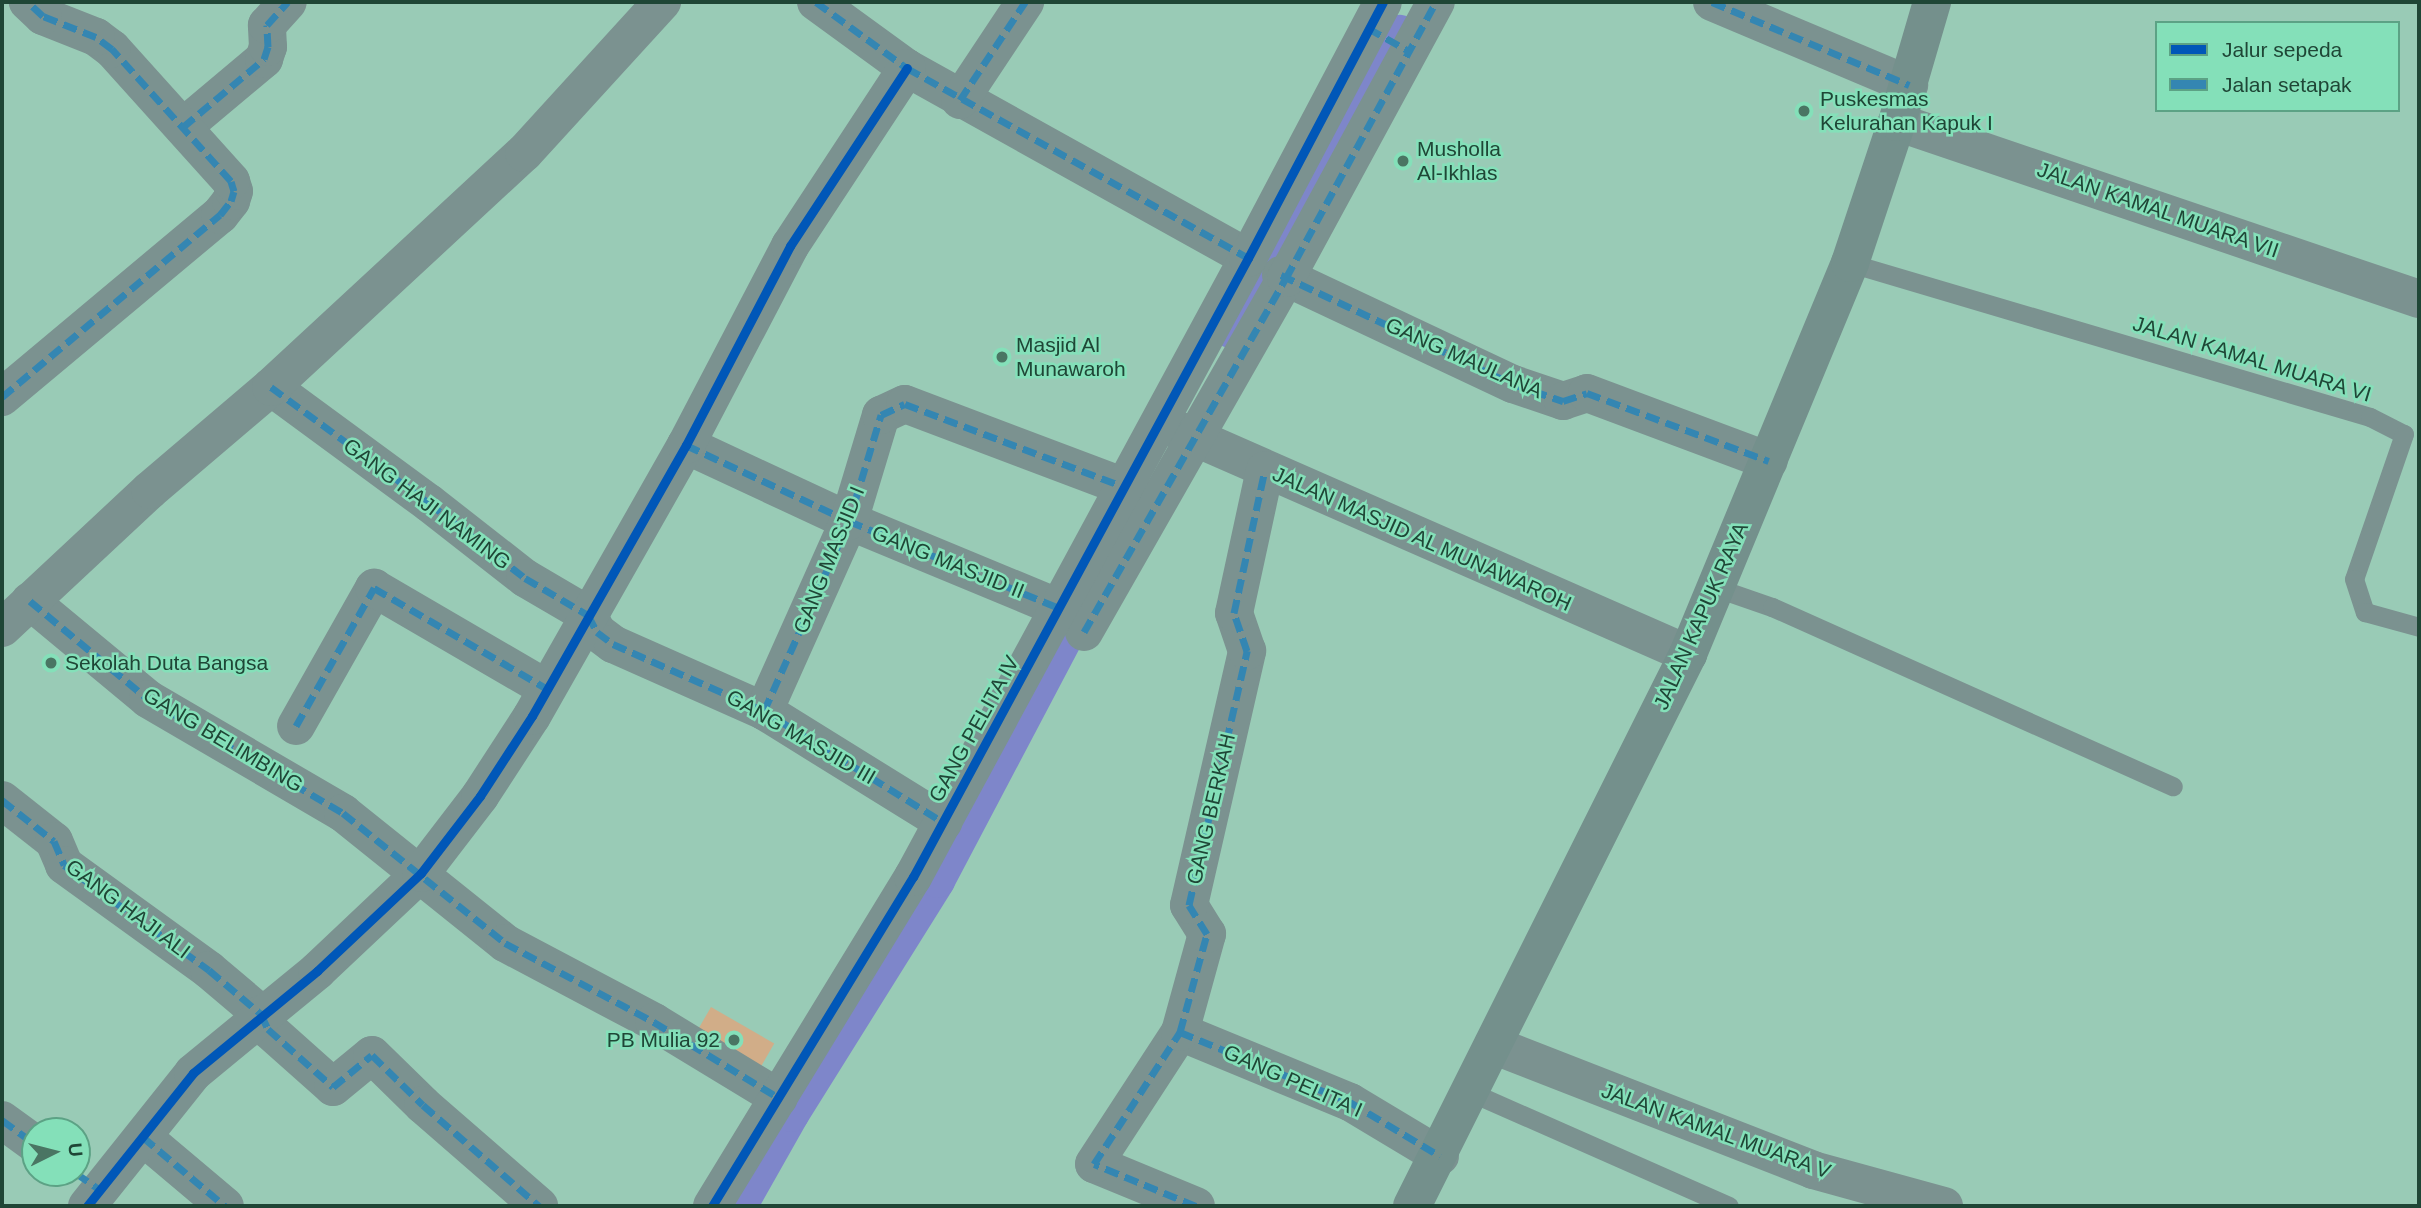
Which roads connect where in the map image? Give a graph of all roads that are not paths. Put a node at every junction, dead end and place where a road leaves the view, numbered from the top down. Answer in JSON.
{"nodes":[{"id":1,"x":28,"y":2,"type":"edge"},
{"id":2,"x":288,"y":2,"type":"edge"},
{"id":3,"x":662,"y":2,"type":"edge"},
{"id":4,"x":817,"y":2,"type":"edge"},
{"id":5,"x":1025,"y":2,"type":"edge"},
{"id":6,"x":1436,"y":2,"type":"edge"},
{"id":7,"x":1712,"y":2,"type":"edge"},
{"id":8,"x":1932,"y":2,"type":"edge"},
{"id":9,"x":1388,"y":32,"type":"edge"},
{"id":10,"x":907,"y":68,"type":"junction"},
{"id":11,"x":1909,"y":85,"type":"junction"},
{"id":12,"x":960,"y":100,"type":"junction"},
{"id":13,"x":1897,"y":122,"type":"junction"},
{"id":14,"x":183,"y":127,"type":"junction"},
{"id":15,"x":1850,"y":263,"type":"junction"},
{"id":16,"x":1272,"y":270,"type":"junction"},
{"id":17,"x":2419,"y":299,"type":"edge"},
{"id":18,"x":271,"y":387,"type":"junction"},
{"id":19,"x":2,"y":397,"type":"edge"},
{"id":20,"x":1176,"y":430,"type":"junction"},
{"id":21,"x":686,"y":445,"type":"junction"},
{"id":22,"x":1769,"y":461,"type":"junction"},
{"id":23,"x":1265,"y":470,"type":"junction"},
{"id":24,"x":1125,"y":487,"type":"junction"},
{"id":25,"x":849,"y":522,"type":"junction"},
{"id":26,"x":1717,"y":587,"type":"junction"},
{"id":27,"x":30,"y":601,"type":"junction"},
{"id":28,"x":588,"y":615,"type":"junction"},
{"id":29,"x":1071,"y":620,"type":"junction"},
{"id":30,"x":2419,"y":627,"type":"edge"},
{"id":31,"x":2,"y":628,"type":"edge"},
{"id":32,"x":1688,"y":654,"type":"junction"},
{"id":33,"x":546,"y":688,"type":"junction"},
{"id":34,"x":764,"y":711,"type":"junction"},
{"id":35,"x":296,"y":726,"type":"dead end"},
{"id":36,"x":2173,"y":786,"type":"dead end"},
{"id":37,"x":2,"y":800,"type":"edge"},
{"id":38,"x":943,"y":822,"type":"junction"},
{"id":39,"x":421,"y":873,"type":"junction"},
{"id":40,"x":261,"y":1014,"type":"junction"},
{"id":41,"x":1180,"y":1032,"type":"junction"},
{"id":42,"x":1493,"y":1045,"type":"junction"},
{"id":43,"x":1468,"y":1091,"type":"junction"},
{"id":44,"x":779,"y":1098,"type":"junction"},
{"id":45,"x":2,"y":1120,"type":"edge"},
{"id":46,"x":21,"y":1134,"type":"edge"},
{"id":47,"x":143,"y":1137,"type":"junction"},
{"id":48,"x":1440,"y":1156,"type":"junction"},
{"id":49,"x":87,"y":1190,"type":"edge"},
{"id":50,"x":225,"y":1206,"type":"edge"},
{"id":51,"x":540,"y":1206,"type":"edge"},
{"id":52,"x":712,"y":1206,"type":"edge"},
{"id":53,"x":1196,"y":1206,"type":"edge"},
{"id":54,"x":1412,"y":1206,"type":"edge"},
{"id":55,"x":1729,"y":1206,"type":"edge"},
{"id":56,"x":1944,"y":1206,"type":"edge"}],
"edges":[{"from":1,"to":14,"type":"street"},
{"from":2,"to":14,"type":"street"},
{"from":3,"to":18,"type":"street"},
{"from":4,"to":10,"type":"street","name":"GANG MAULANA"},
{"from":5,"to":12,"type":"street"},
{"from":6,"to":9,"type":"street"},
{"from":7,"to":11,"type":"street"},
{"from":8,"to":11,"type":"main road","name":"JALAN KAPUK RAYA"},
{"from":9,"to":16,"type":"street"},
{"from":10,"to":12,"type":"street","name":"GANG MAULANA"},
{"from":10,"to":21,"type":"street"},
{"from":11,"to":13,"type":"main road","name":"JALAN KAPUK RAYA"},
{"from":12,"to":16,"type":"street","name":"GANG MAULANA"},
{"from":13,"to":15,"type":"main road","name":"JALAN KAPUK RAYA"},
{"from":13,"to":17,"type":"street","name":"JALAN KAMAL MUARA VII"},
{"from":14,"to":19,"type":"street"},
{"from":15,"to":22,"type":"main road","name":"JALAN KAPUK RAYA"},
{"from":15,"to":30,"type":"lane","name":"JALAN KAMAL MUARA VI"},
{"from":16,"to":20,"type":"street"},
{"from":16,"to":22,"type":"street","name":"GANG MAULANA"},
{"from":18,"to":27,"type":"street"},
{"from":18,"to":28,"type":"street","name":"GANG HAJI NAMING"},
{"from":20,"to":23,"type":"street","name":"JALAN MASJID AL MUNAWAROH"},
{"from":20,"to":24,"type":"street","name":"GANG PELITA IV"},
{"from":20,"to":29,"type":"street"},
{"from":21,"to":25,"type":"street","name":"GANG MASJID II"},
{"from":21,"to":28,"type":"street"},
{"from":22,"to":26,"type":"main road","name":"JALAN KAPUK RAYA"},
{"from":23,"to":32,"type":"street","name":"JALAN MASJID AL MUNAWAROH"},
{"from":23,"to":41,"type":"street","name":"GANG BERKAH"},
{"from":24,"to":25,"type":"street","name":"GANG MASJID I"},
{"from":24,"to":29,"type":"street","name":"GANG PELITA IV"},
{"from":25,"to":29,"type":"street","name":"GANG MASJID II"},
{"from":25,"to":34,"type":"street","name":"GANG MASJID I"},
{"from":26,"to":32,"type":"main road","name":"JALAN KAPUK RAYA"},
{"from":26,"to":36,"type":"lane"},
{"from":27,"to":31,"type":"street"},
{"from":27,"to":39,"type":"street","name":"GANG BELIMBING"},
{"from":28,"to":33,"type":"street"},
{"from":28,"to":34,"type":"street","name":"GANG MASJID III"},
{"from":29,"to":38,"type":"street","name":"GANG PELITA IV"},
{"from":32,"to":42,"type":"main road","name":"JALAN KAPUK RAYA"},
{"from":33,"to":35,"type":"street"},
{"from":33,"to":39,"type":"street"},
{"from":34,"to":38,"type":"street","name":"GANG MASJID III"},
{"from":37,"to":40,"type":"street","name":"GANG HAJI ALI"},
{"from":38,"to":44,"type":"street","name":"GANG PELITA IV"},
{"from":39,"to":40,"type":"street"},
{"from":39,"to":44,"type":"street","name":"GANG BELIMBING"},
{"from":40,"to":47,"type":"street"},
{"from":40,"to":51,"type":"street","name":"GANG HAJI ALI"},
{"from":41,"to":48,"type":"street","name":"GANG PELITA I"},
{"from":41,"to":53,"type":"street","name":"GANG BERKAH"},
{"from":42,"to":43,"type":"main road","name":"JALAN KAPUK RAYA"},
{"from":42,"to":56,"type":"street","name":"JALAN KAMAL MUARA V"},
{"from":43,"to":48,"type":"main road","name":"JALAN KAPUK RAYA"},
{"from":43,"to":55,"type":"lane"},
{"from":44,"to":52,"type":"street","name":"GANG PELITA IV"},
{"from":45,"to":46,"type":"street"},
{"from":47,"to":49,"type":"street"},
{"from":47,"to":50,"type":"street"},
{"from":48,"to":54,"type":"main road","name":"JALAN KAPUK RAYA"}]}
